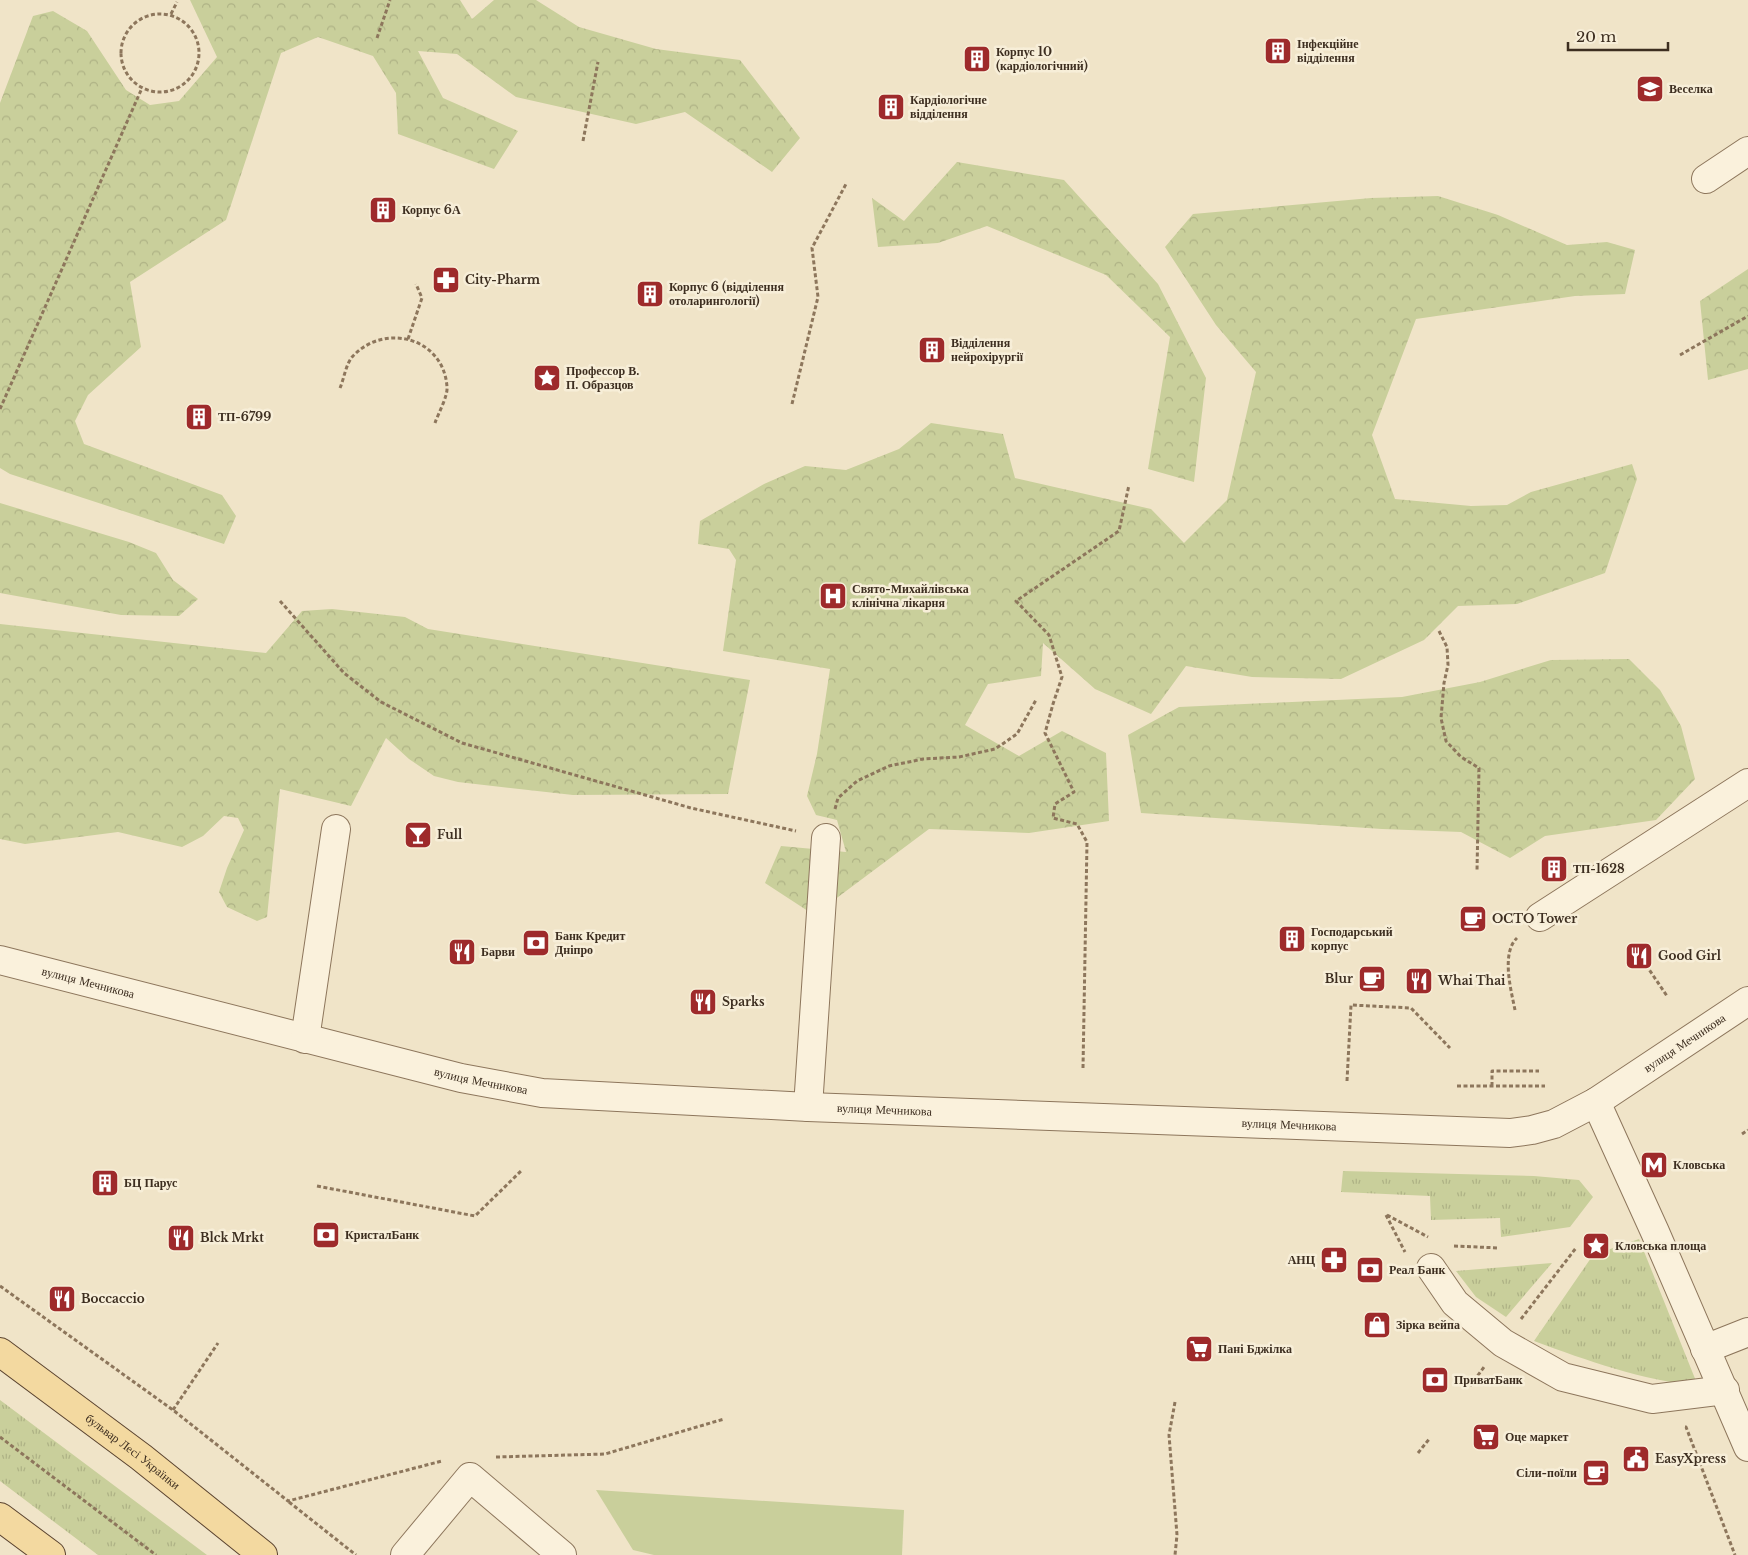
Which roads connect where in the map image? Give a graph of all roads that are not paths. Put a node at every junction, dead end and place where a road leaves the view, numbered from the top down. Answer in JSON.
{"nodes":[{"id":1,"x":1748,"y":151,"type":"edge"},
{"id":2,"x":1706,"y":179,"type":"dead end"},
{"id":3,"x":1748,"y":783,"type":"edge"},
{"id":4,"x":336,"y":829,"type":"dead end"},
{"id":5,"x":826,"y":838,"type":"road end"},
{"id":6,"x":1540,"y":917,"type":"road end"},
{"id":7,"x":0,"y":960,"type":"edge"},
{"id":8,"x":1748,"y":1001,"type":"edge"},
{"id":9,"x":305,"y":1039,"type":"junction"},
{"id":10,"x":1596,"y":1102,"type":"junction"},
{"id":11,"x":808,"y":1107,"type":"junction"},
{"id":12,"x":1431,"y":1268,"type":"dead end"},
{"id":13,"x":1748,"y":1332,"type":"edge"},
{"id":14,"x":1706,"y":1349,"type":"junction"},
{"id":15,"x":0,"y":1352,"type":"edge"},
{"id":16,"x":1725,"y":1390,"type":"junction"},
{"id":17,"x":1748,"y":1447,"type":"edge"},
{"id":18,"x":0,"y":1517,"type":"edge"},
{"id":19,"x":51,"y":1555,"type":"edge"},
{"id":20,"x":263,"y":1555,"type":"edge"},
{"id":21,"x":405,"y":1555,"type":"edge"},
{"id":22,"x":562,"y":1555,"type":"edge"}],
"edges":[{"from":1,"to":2,"type":"street"},
{"from":3,"to":6,"type":"street"},
{"from":4,"to":9,"type":"street"},
{"from":5,"to":11,"type":"street"},
{"from":7,"to":9,"type":"street","name":"вулиця Мечникова"},
{"from":8,"to":10,"type":"street","name":"вулиця Мечникова"},
{"from":9,"to":11,"type":"street","name":"вулиця Мечникова"},
{"from":10,"to":11,"type":"street","name":"вулиця Мечникова"},
{"from":10,"to":14,"type":"street"},
{"from":12,"to":16,"type":"street"},
{"from":13,"to":14,"type":"street"},
{"from":14,"to":16,"type":"street"},
{"from":15,"to":20,"type":"main road","name":"бульвар Лесі Українки"},
{"from":16,"to":17,"type":"street"},
{"from":18,"to":19,"type":"main road"},
{"from":21,"to":22,"type":"street"}]}
